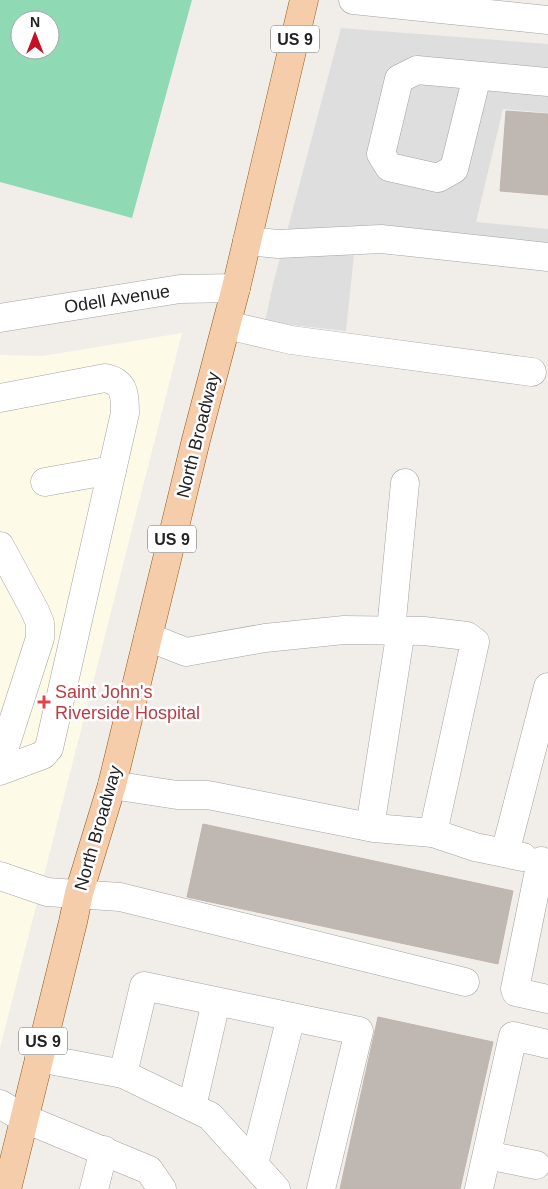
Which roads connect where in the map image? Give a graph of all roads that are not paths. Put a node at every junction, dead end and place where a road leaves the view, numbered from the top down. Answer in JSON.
{"nodes":[{"id":1,"x":304,"y":0,"type":"edge"},
{"id":2,"x":353,"y":0,"type":"edge"},
{"id":3,"x":548,"y":20,"type":"edge"},
{"id":4,"x":477,"y":76,"type":"dead end"},
{"id":5,"x":548,"y":82,"type":"edge"},
{"id":6,"x":247,"y":242,"type":"junction"},
{"id":7,"x":548,"y":257,"type":"edge"},
{"id":8,"x":236,"y":288,"type":"junction"},
{"id":9,"x":0,"y":318,"type":"edge"},
{"id":10,"x":227,"y":325,"type":"junction"},
{"id":11,"x":532,"y":372,"type":"dead end"},
{"id":12,"x":0,"y":398,"type":"edge"},
{"id":13,"x":112,"y":470,"type":"junction"},
{"id":14,"x":45,"y":482,"type":"dead end"},
{"id":15,"x":405,"y":483,"type":"dead end"},
{"id":16,"x":0,"y":546,"type":"edge"},
{"id":17,"x":396,"y":630,"type":"junction"},
{"id":18,"x":148,"y":637,"type":"junction"},
{"id":19,"x":548,"y":687,"type":"edge"},
{"id":20,"x":0,"y":692,"type":"edge"},
{"id":21,"x":16,"y":714,"type":"junction"},
{"id":22,"x":0,"y":762,"type":"edge"},
{"id":23,"x":0,"y":771,"type":"edge"},
{"id":24,"x":112,"y":785,"type":"junction"},
{"id":25,"x":370,"y":827,"type":"junction"},
{"id":26,"x":433,"y":833,"type":"junction"},
{"id":27,"x":505,"y":853,"type":"junction"},
{"id":28,"x":545,"y":862,"type":"edge"},
{"id":29,"x":0,"y":876,"type":"edge"},
{"id":30,"x":79,"y":893,"type":"junction"},
{"id":31,"x":465,"y":982,"type":"dead end"},
{"id":32,"x":548,"y":998,"type":"edge"},
{"id":33,"x":216,"y":1002,"type":"junction"},
{"id":34,"x":291,"y":1017,"type":"junction"},
{"id":35,"x":548,"y":1044,"type":"edge"},
{"id":36,"x":40,"y":1058,"type":"junction"},
{"id":37,"x":123,"y":1074,"type":"junction"},
{"id":38,"x":0,"y":1104,"type":"edge"},
{"id":39,"x":192,"y":1107,"type":"junction"},
{"id":40,"x":23,"y":1118,"type":"junction"},
{"id":41,"x":104,"y":1150,"type":"junction"},
{"id":42,"x":487,"y":1155,"type":"junction"},
{"id":43,"x":254,"y":1164,"type":"junction"},
{"id":44,"x":536,"y":1165,"type":"dead end"},
{"id":45,"x":7,"y":1189,"type":"edge"},
{"id":46,"x":94,"y":1189,"type":"edge"},
{"id":47,"x":162,"y":1189,"type":"edge"},
{"id":48,"x":276,"y":1189,"type":"edge"},
{"id":49,"x":321,"y":1189,"type":"edge"},
{"id":50,"x":479,"y":1189,"type":"edge"}],
"edges":[{"from":1,"to":6,"type":"main road","name":"North Broadway","number":"US 9"},
{"from":2,"to":3,"type":"street"},
{"from":4,"to":5,"type":"street"},
{"from":6,"to":7,"type":"street"},
{"from":6,"to":8,"type":"main road","name":"North Broadway","number":"US 9"},
{"from":8,"to":9,"type":"street","name":"Odell Avenue"},
{"from":8,"to":10,"type":"main road","name":"North Broadway","number":"US 9"},
{"from":10,"to":11,"type":"street"},
{"from":10,"to":18,"type":"main road","name":"North Broadway","number":"US 9"},
{"from":12,"to":13,"type":"street"},
{"from":13,"to":14,"type":"street"},
{"from":13,"to":23,"type":"street"},
{"from":15,"to":17,"type":"street"},
{"from":16,"to":21,"type":"street"},
{"from":17,"to":18,"type":"street"},
{"from":17,"to":25,"type":"street"},
{"from":17,"to":26,"type":"street"},
{"from":18,"to":24,"type":"main road","name":"North Broadway","number":"US 9"},
{"from":19,"to":27,"type":"street"},
{"from":20,"to":21,"type":"street"},
{"from":21,"to":22,"type":"street"},
{"from":24,"to":25,"type":"street"},
{"from":24,"to":30,"type":"main road","name":"North Broadway","number":"US 9"},
{"from":25,"to":26,"type":"street"},
{"from":26,"to":27,"type":"street"},
{"from":27,"to":28,"type":"street"},
{"from":28,"to":32,"type":"street"},
{"from":29,"to":30,"type":"street"},
{"from":30,"to":31,"type":"street"},
{"from":30,"to":36,"type":"main road","name":"North Broadway","number":"US 9"},
{"from":33,"to":34,"type":"street"},
{"from":33,"to":37,"type":"street"},
{"from":33,"to":39,"type":"street"},
{"from":34,"to":43,"type":"street"},
{"from":34,"to":49,"type":"street"},
{"from":35,"to":42,"type":"street"},
{"from":36,"to":37,"type":"street"},
{"from":36,"to":40,"type":"main road","name":"North Broadway","number":"US 9"},
{"from":37,"to":39,"type":"street"},
{"from":38,"to":40,"type":"street"},
{"from":39,"to":43,"type":"street"},
{"from":40,"to":41,"type":"street"},
{"from":40,"to":45,"type":"main road","name":"North Broadway","number":"US 9"},
{"from":41,"to":46,"type":"street"},
{"from":41,"to":47,"type":"street"},
{"from":42,"to":44,"type":"street"},
{"from":42,"to":50,"type":"street"},
{"from":43,"to":48,"type":"street"}]}
